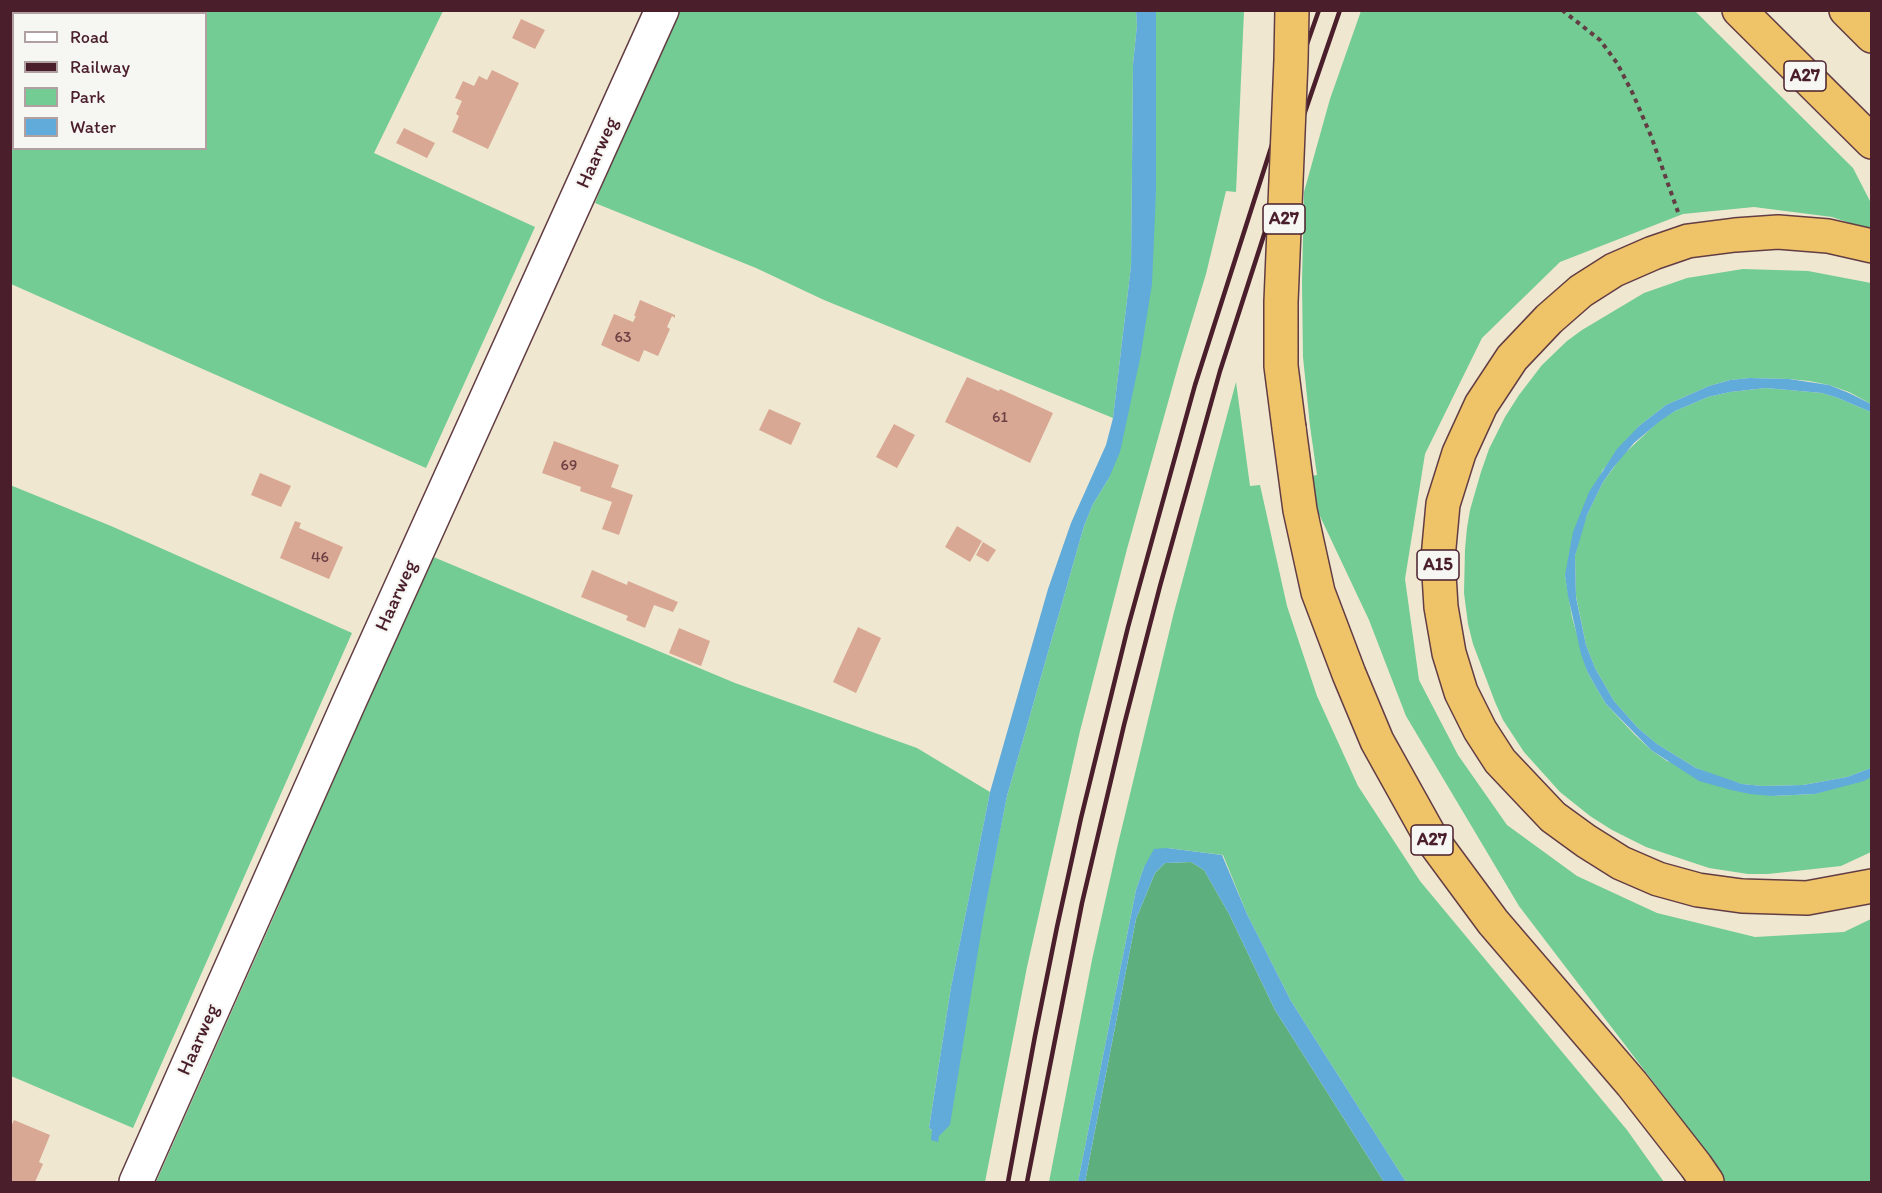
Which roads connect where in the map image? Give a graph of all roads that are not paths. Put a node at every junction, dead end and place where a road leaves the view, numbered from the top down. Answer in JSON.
{"nodes":[{"id":1,"x":662,"y":10,"type":"edge"},
{"id":2,"x":1292,"y":10,"type":"edge"},
{"id":3,"x":1739,"y":10,"type":"edge"},
{"id":4,"x":1846,"y":10,"type":"edge"},
{"id":5,"x":1872,"y":36,"type":"edge"},
{"id":6,"x":1872,"y":142,"type":"edge"},
{"id":7,"x":1872,"y":246,"type":"edge"},
{"id":8,"x":1872,"y":886,"type":"edge"},
{"id":9,"x":136,"y":1182,"type":"edge"},
{"id":10,"x":1707,"y":1182,"type":"edge"}],
"edges":[{"from":1,"to":9,"type":"street","name":"Haarweg"},
{"from":2,"to":10,"type":"highway","number":"A27","bridge":true},
{"from":3,"to":6,"type":"highway","number":"A27"},
{"from":4,"to":5,"type":"highway"},
{"from":7,"to":8,"type":"highway","number":"A15"}]}
